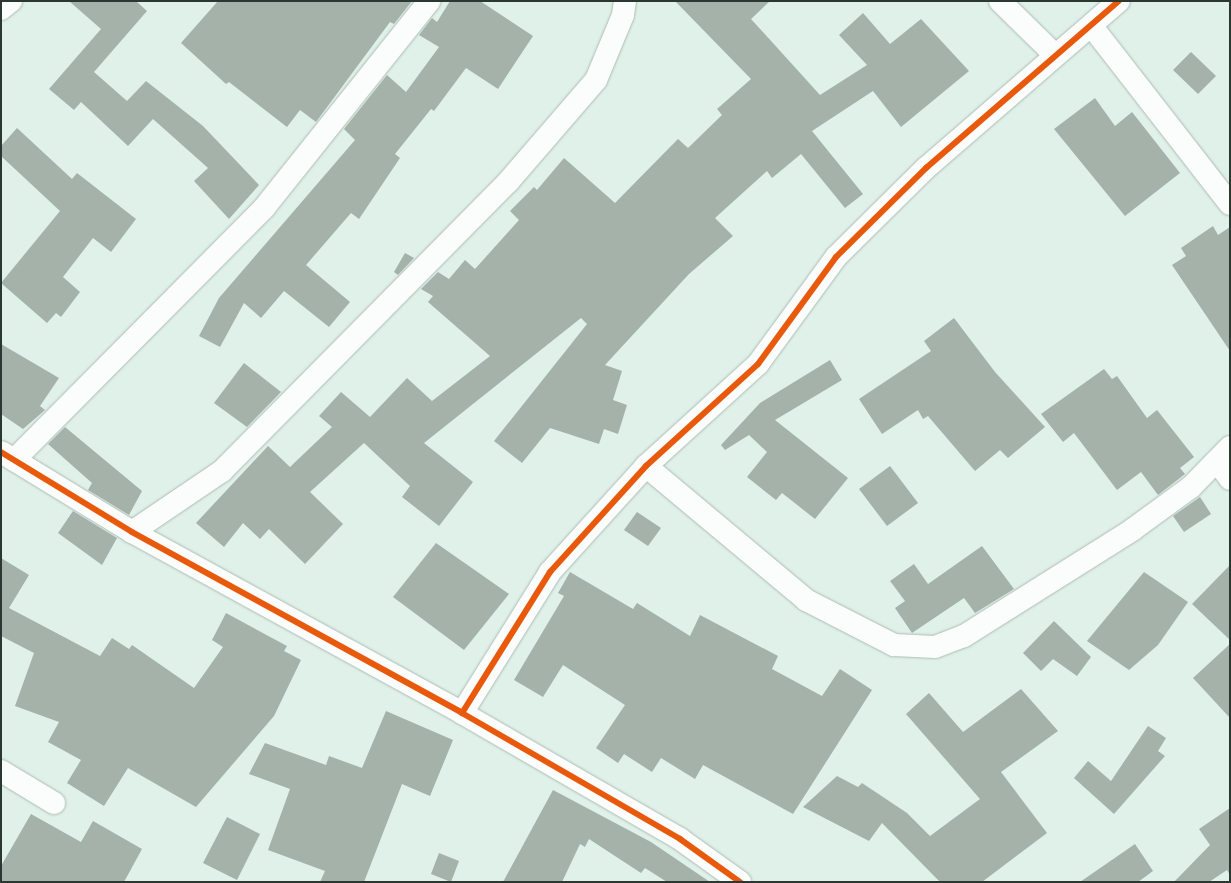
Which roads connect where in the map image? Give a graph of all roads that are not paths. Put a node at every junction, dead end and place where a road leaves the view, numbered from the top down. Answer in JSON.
{"nodes":[{"id":1,"x":12,"y":1,"type":"edge"},
{"id":2,"x":429,"y":1,"type":"edge"},
{"id":3,"x":625,"y":1,"type":"edge"},
{"id":4,"x":1000,"y":1,"type":"edge"},
{"id":5,"x":1119,"y":1,"type":"edge"},
{"id":6,"x":1,"y":9,"type":"edge"},
{"id":7,"x":1093,"y":28,"type":"junction"},
{"id":8,"x":1054,"y":54,"type":"junction"},
{"id":9,"x":1230,"y":204,"type":"edge"},
{"id":10,"x":8,"y":456,"type":"edge"},
{"id":11,"x":1226,"y":463,"type":"edge"},
{"id":12,"x":646,"y":466,"type":"junction"},
{"id":13,"x":132,"y":532,"type":"junction"},
{"id":14,"x":462,"y":713,"type":"junction"},
{"id":15,"x":1,"y":770,"type":"edge"},
{"id":16,"x":54,"y":803,"type":"dead end"},
{"id":17,"x":740,"y":882,"type":"edge"}],
"edges":[{"from":1,"to":6,"type":"street"},
{"from":2,"to":10,"type":"street"},
{"from":3,"to":13,"type":"street"},
{"from":4,"to":8,"type":"street"},
{"from":5,"to":7,"type":"street"},
{"from":7,"to":8,"type":"street"},
{"from":7,"to":9,"type":"street"},
{"from":8,"to":12,"type":"street"},
{"from":10,"to":13,"type":"street"},
{"from":11,"to":12,"type":"street"},
{"from":12,"to":14,"type":"street"},
{"from":13,"to":14,"type":"street"},
{"from":14,"to":17,"type":"street"},
{"from":15,"to":16,"type":"street"}]}
